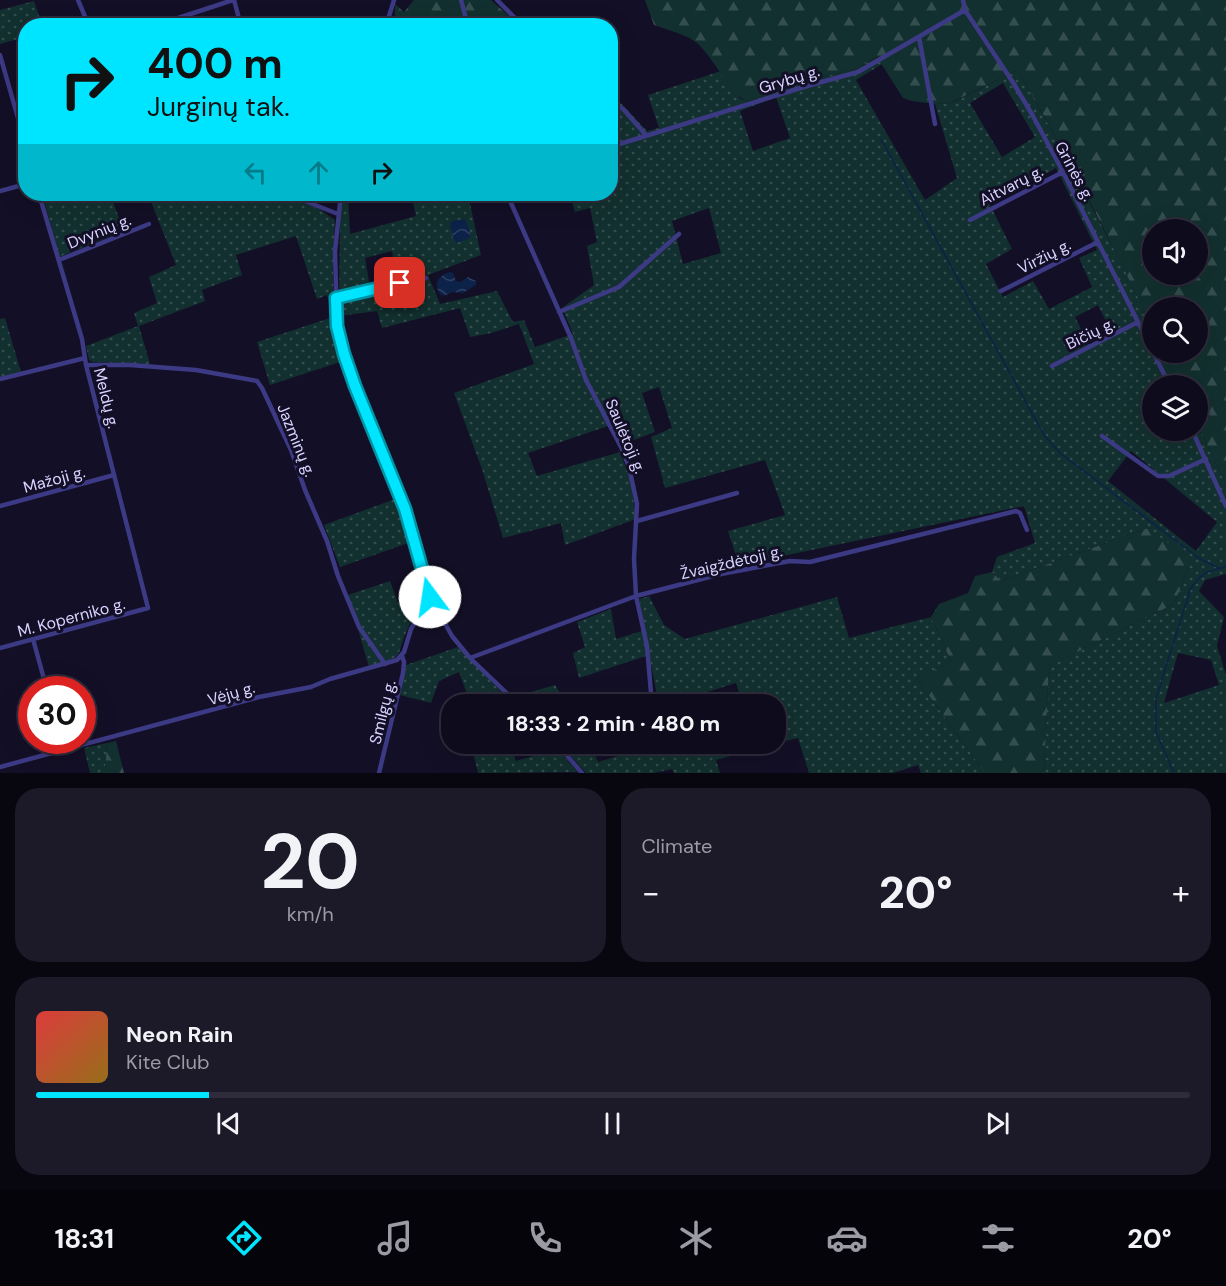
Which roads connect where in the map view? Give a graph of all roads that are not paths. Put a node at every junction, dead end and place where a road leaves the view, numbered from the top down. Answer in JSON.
{"nodes":[{"id":1,"x":78,"y":0,"type":"edge"},
{"id":2,"x":234,"y":0,"type":"edge"},
{"id":3,"x":394,"y":0,"type":"edge"},
{"id":4,"x":461,"y":0,"type":"edge"},
{"id":5,"x":497,"y":0,"type":"edge"},
{"id":6,"x":963,"y":0,"type":"edge"},
{"id":7,"x":964,"y":10,"type":"junction"},
{"id":8,"x":86,"y":18,"type":"edge"},
{"id":9,"x":178,"y":18,"type":"edge"},
{"id":10,"x":239,"y":18,"type":"edge"},
{"id":11,"x":388,"y":18,"type":"edge"},
{"id":12,"x":466,"y":18,"type":"edge"},
{"id":13,"x":515,"y":18,"type":"edge"},
{"id":14,"x":919,"y":37,"type":"junction"},
{"id":15,"x":0,"y":56,"type":"edge"},
{"id":16,"x":618,"y":106,"type":"edge"},
{"id":17,"x":18,"y":118,"type":"edge"},
{"id":18,"x":935,"y":124,"type":"dead end"},
{"id":19,"x":646,"y":135,"type":"junction"},
{"id":20,"x":618,"y":144,"type":"edge"},
{"id":21,"x":1063,"y":172,"type":"junction"},
{"id":22,"x":18,"y":186,"type":"edge"},
{"id":23,"x":0,"y":191,"type":"edge"},
{"id":24,"x":41,"y":201,"type":"edge"},
{"id":25,"x":305,"y":201,"type":"edge"},
{"id":26,"x":340,"y":201,"type":"edge"},
{"id":27,"x":510,"y":201,"type":"edge"},
{"id":28,"x":338,"y":214,"type":"junction"},
{"id":29,"x":970,"y":220,"type":"dead end"},
{"id":30,"x":149,"y":224,"type":"dead end"},
{"id":31,"x":679,"y":234,"type":"dead end"},
{"id":32,"x":1098,"y":242,"type":"junction"},
{"id":33,"x":58,"y":260,"type":"junction"},
{"id":34,"x":426,"y":278,"type":"dead end"},
{"id":35,"x":1001,"y":291,"type":"dead end"},
{"id":36,"x":336,"y":298,"type":"junction"},
{"id":37,"x":559,"y":312,"type":"junction"},
{"id":38,"x":1138,"y":322,"type":"junction"},
{"id":39,"x":1142,"y":330,"type":"edge"},
{"id":40,"x":85,"y":358,"type":"junction"},
{"id":41,"x":86,"y":365,"type":"junction"},
{"id":42,"x":1052,"y":366,"type":"dead end"},
{"id":43,"x":0,"y":379,"type":"edge"},
{"id":44,"x":1102,"y":436,"type":"dead end"},
{"id":45,"x":1197,"y":441,"type":"edge"},
{"id":46,"x":1206,"y":459,"type":"junction"},
{"id":47,"x":114,"y":475,"type":"junction"},
{"id":48,"x":737,"y":493,"type":"dead end"},
{"id":49,"x":0,"y":506,"type":"edge"},
{"id":50,"x":1226,"y":506,"type":"edge"},
{"id":51,"x":637,"y":521,"type":"junction"},
{"id":52,"x":1027,"y":530,"type":"dead end"},
{"id":53,"x":636,"y":596,"type":"junction"},
{"id":54,"x":430,"y":597,"type":"junction"},
{"id":55,"x":148,"y":608,"type":"joint"},
{"id":56,"x":33,"y":639,"type":"junction"},
{"id":57,"x":0,"y":648,"type":"edge"},
{"id":58,"x":402,"y":656,"type":"junction"},
{"id":59,"x":470,"y":658,"type":"junction"},
{"id":60,"x":385,"y":664,"type":"junction"},
{"id":61,"x":43,"y":676,"type":"edge"},
{"id":62,"x":508,"y":694,"type":"edge"},
{"id":63,"x":651,"y":694,"type":"edge"},
{"id":64,"x":96,"y":740,"type":"edge"},
{"id":65,"x":45,"y":754,"type":"edge"},
{"id":66,"x":566,"y":754,"type":"edge"},
{"id":67,"x":0,"y":767,"type":"edge"},
{"id":68,"x":379,"y":773,"type":"edge"},
{"id":69,"x":582,"y":773,"type":"edge"}],
"edges":[{"from":1,"to":8,"type":"street"},
{"from":2,"to":9,"type":"street"},
{"from":2,"to":10,"type":"street"},
{"from":3,"to":11,"type":"street"},
{"from":4,"to":12,"type":"street"},
{"from":5,"to":13,"type":"street"},
{"from":6,"to":7,"type":"street"},
{"from":7,"to":14,"type":"street","name":"Grybų g."},
{"from":7,"to":21,"type":"street","name":"Grinės g."},
{"from":14,"to":18,"type":"street"},
{"from":14,"to":19,"type":"street","name":"Grybų g."},
{"from":15,"to":17,"type":"street"},
{"from":16,"to":19,"type":"street"},
{"from":19,"to":20,"type":"street","name":"Grybų g."},
{"from":21,"to":29,"type":"street","name":"Aitvarų g."},
{"from":21,"to":32,"type":"street","name":"Grinės g."},
{"from":22,"to":23,"type":"street"},
{"from":24,"to":33,"type":"street","name":"Meldų g."},
{"from":25,"to":28,"type":"street"},
{"from":26,"to":28,"type":"street"},
{"from":27,"to":37,"type":"street","name":"Saulėtoji g."},
{"from":28,"to":36,"type":"street"},
{"from":30,"to":33,"type":"street","name":"Dvynių g."},
{"from":31,"to":37,"type":"street"},
{"from":32,"to":35,"type":"street","name":"Viržių g."},
{"from":32,"to":38,"type":"street","name":"Grinės g."},
{"from":33,"to":40,"type":"street","name":"Meldų g."},
{"from":34,"to":36,"type":"street"},
{"from":36,"to":54,"type":"street"},
{"from":37,"to":51,"type":"street","name":"Saulėtoji g."},
{"from":38,"to":39,"type":"street","name":"Grinės g."},
{"from":38,"to":42,"type":"street","name":"Bičių g."},
{"from":40,"to":41,"type":"street","name":"Meldų g."},
{"from":40,"to":43,"type":"street"},
{"from":41,"to":47,"type":"street","name":"Meldų g."},
{"from":41,"to":60,"type":"street","name":"Jazminų g."},
{"from":44,"to":46,"type":"street"},
{"from":45,"to":46,"type":"street"},
{"from":46,"to":50,"type":"street"},
{"from":47,"to":49,"type":"street","name":"Mažoji g."},
{"from":47,"to":55,"type":"street","name":"Meldų g."},
{"from":48,"to":51,"type":"street"},
{"from":51,"to":53,"type":"street","name":"Saulėtoji g."},
{"from":52,"to":53,"type":"street","name":"Žvaigždėtoji g."},
{"from":53,"to":59,"type":"street","name":"Žvaigždėtoji g."},
{"from":53,"to":63,"type":"street","name":"Saulėtoji g."},
{"from":54,"to":58,"type":"street"},
{"from":54,"to":59,"type":"street"},
{"from":55,"to":56,"type":"street","name":"M. Koperniko g."},
{"from":56,"to":57,"type":"street","name":"M. Koperniko g."},
{"from":56,"to":61,"type":"street"},
{"from":58,"to":60,"type":"street","name":"Vėjų g."},
{"from":58,"to":68,"type":"street","name":"Smilgų g."},
{"from":59,"to":62,"type":"street"},
{"from":60,"to":64,"type":"street","name":"Vėjų g."},
{"from":65,"to":67,"type":"street","name":"Vėjų g."},
{"from":66,"to":69,"type":"street"}]}
